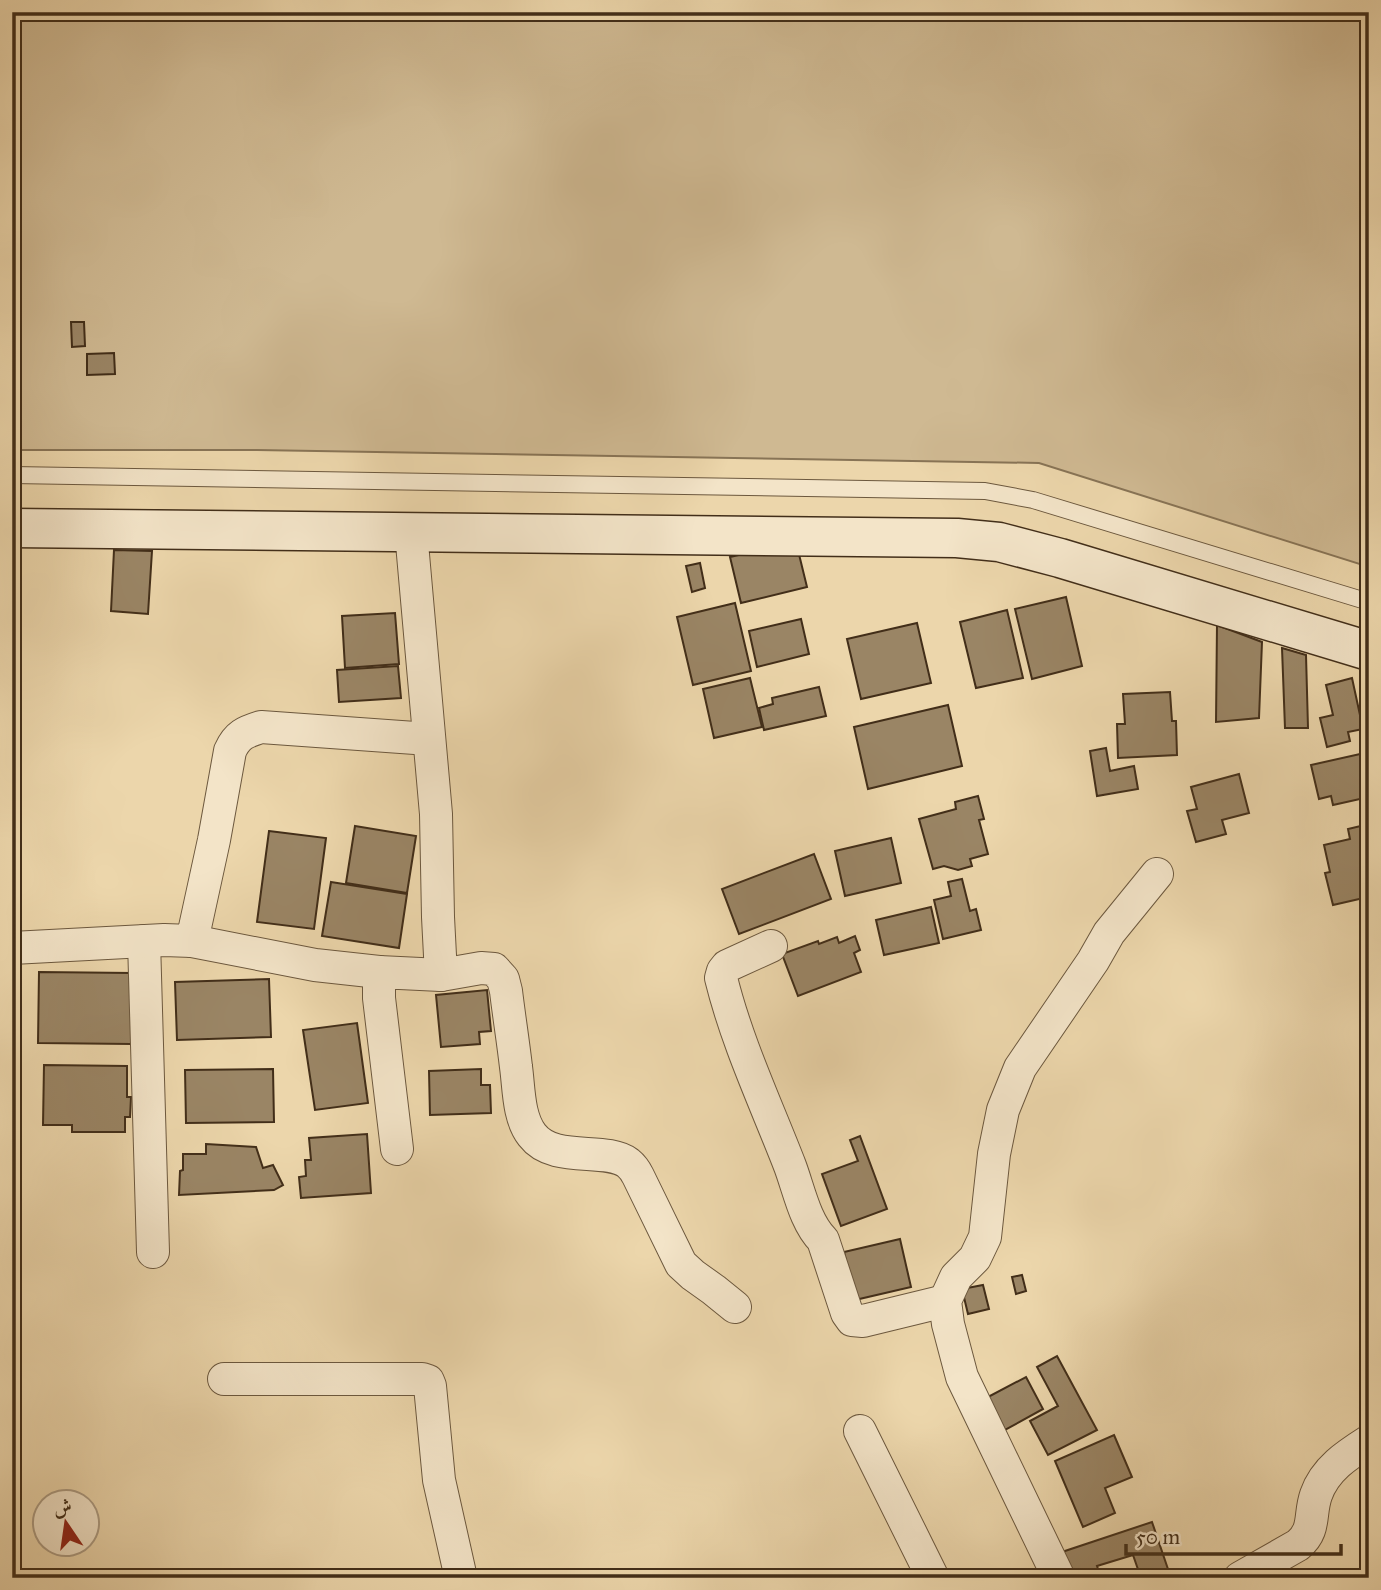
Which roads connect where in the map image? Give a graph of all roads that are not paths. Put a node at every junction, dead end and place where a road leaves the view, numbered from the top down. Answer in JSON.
{"nodes":[{"id":1,"x":12,"y":475,"type":"edge"},
{"id":2,"x":12,"y":528,"type":"edge"},
{"id":3,"x":411,"y":532,"type":"junction"},
{"id":4,"x":1369,"y":602,"type":"edge"},
{"id":5,"x":1369,"y":651,"type":"edge"},
{"id":6,"x":429,"y":739,"type":"junction"},
{"id":7,"x":1157,"y":874,"type":"dead end"},
{"id":8,"x":144,"y":941,"type":"junction"},
{"id":9,"x":192,"y":941,"type":"junction"},
{"id":10,"x":771,"y":946,"type":"dead end"},
{"id":11,"x":12,"y":948,"type":"edge"},
{"id":12,"x":379,"y":972,"type":"junction"},
{"id":13,"x":441,"y":975,"type":"junction"},
{"id":14,"x":397,"y":1149,"type":"dead end"},
{"id":15,"x":153,"y":1252,"type":"dead end"},
{"id":16,"x":945,"y":1301,"type":"junction"},
{"id":17,"x":735,"y":1307,"type":"dead end"},
{"id":18,"x":223,"y":1379,"type":"dead end"},
{"id":19,"x":860,"y":1432,"type":"dead end"},
{"id":20,"x":1369,"y":1441,"type":"edge"},
{"id":21,"x":461,"y":1578,"type":"edge"},
{"id":22,"x":933,"y":1578,"type":"edge"},
{"id":23,"x":1059,"y":1578,"type":"edge"},
{"id":24,"x":1240,"y":1578,"type":"edge"}],
"edges":[{"from":1,"to":4,"type":"lane"},
{"from":2,"to":3,"type":"main road"},
{"from":3,"to":5,"type":"main road"},
{"from":3,"to":6,"type":"street"},
{"from":6,"to":9,"type":"street"},
{"from":6,"to":13,"type":"street"},
{"from":7,"to":16,"type":"street"},
{"from":8,"to":9,"type":"street"},
{"from":8,"to":11,"type":"street"},
{"from":8,"to":15,"type":"street"},
{"from":9,"to":12,"type":"street"},
{"from":10,"to":16,"type":"street"},
{"from":12,"to":13,"type":"street"},
{"from":12,"to":14,"type":"street"},
{"from":13,"to":17,"type":"street"},
{"from":16,"to":23,"type":"street"},
{"from":18,"to":21,"type":"street"},
{"from":19,"to":22,"type":"street"},
{"from":20,"to":24,"type":"street"}]}
